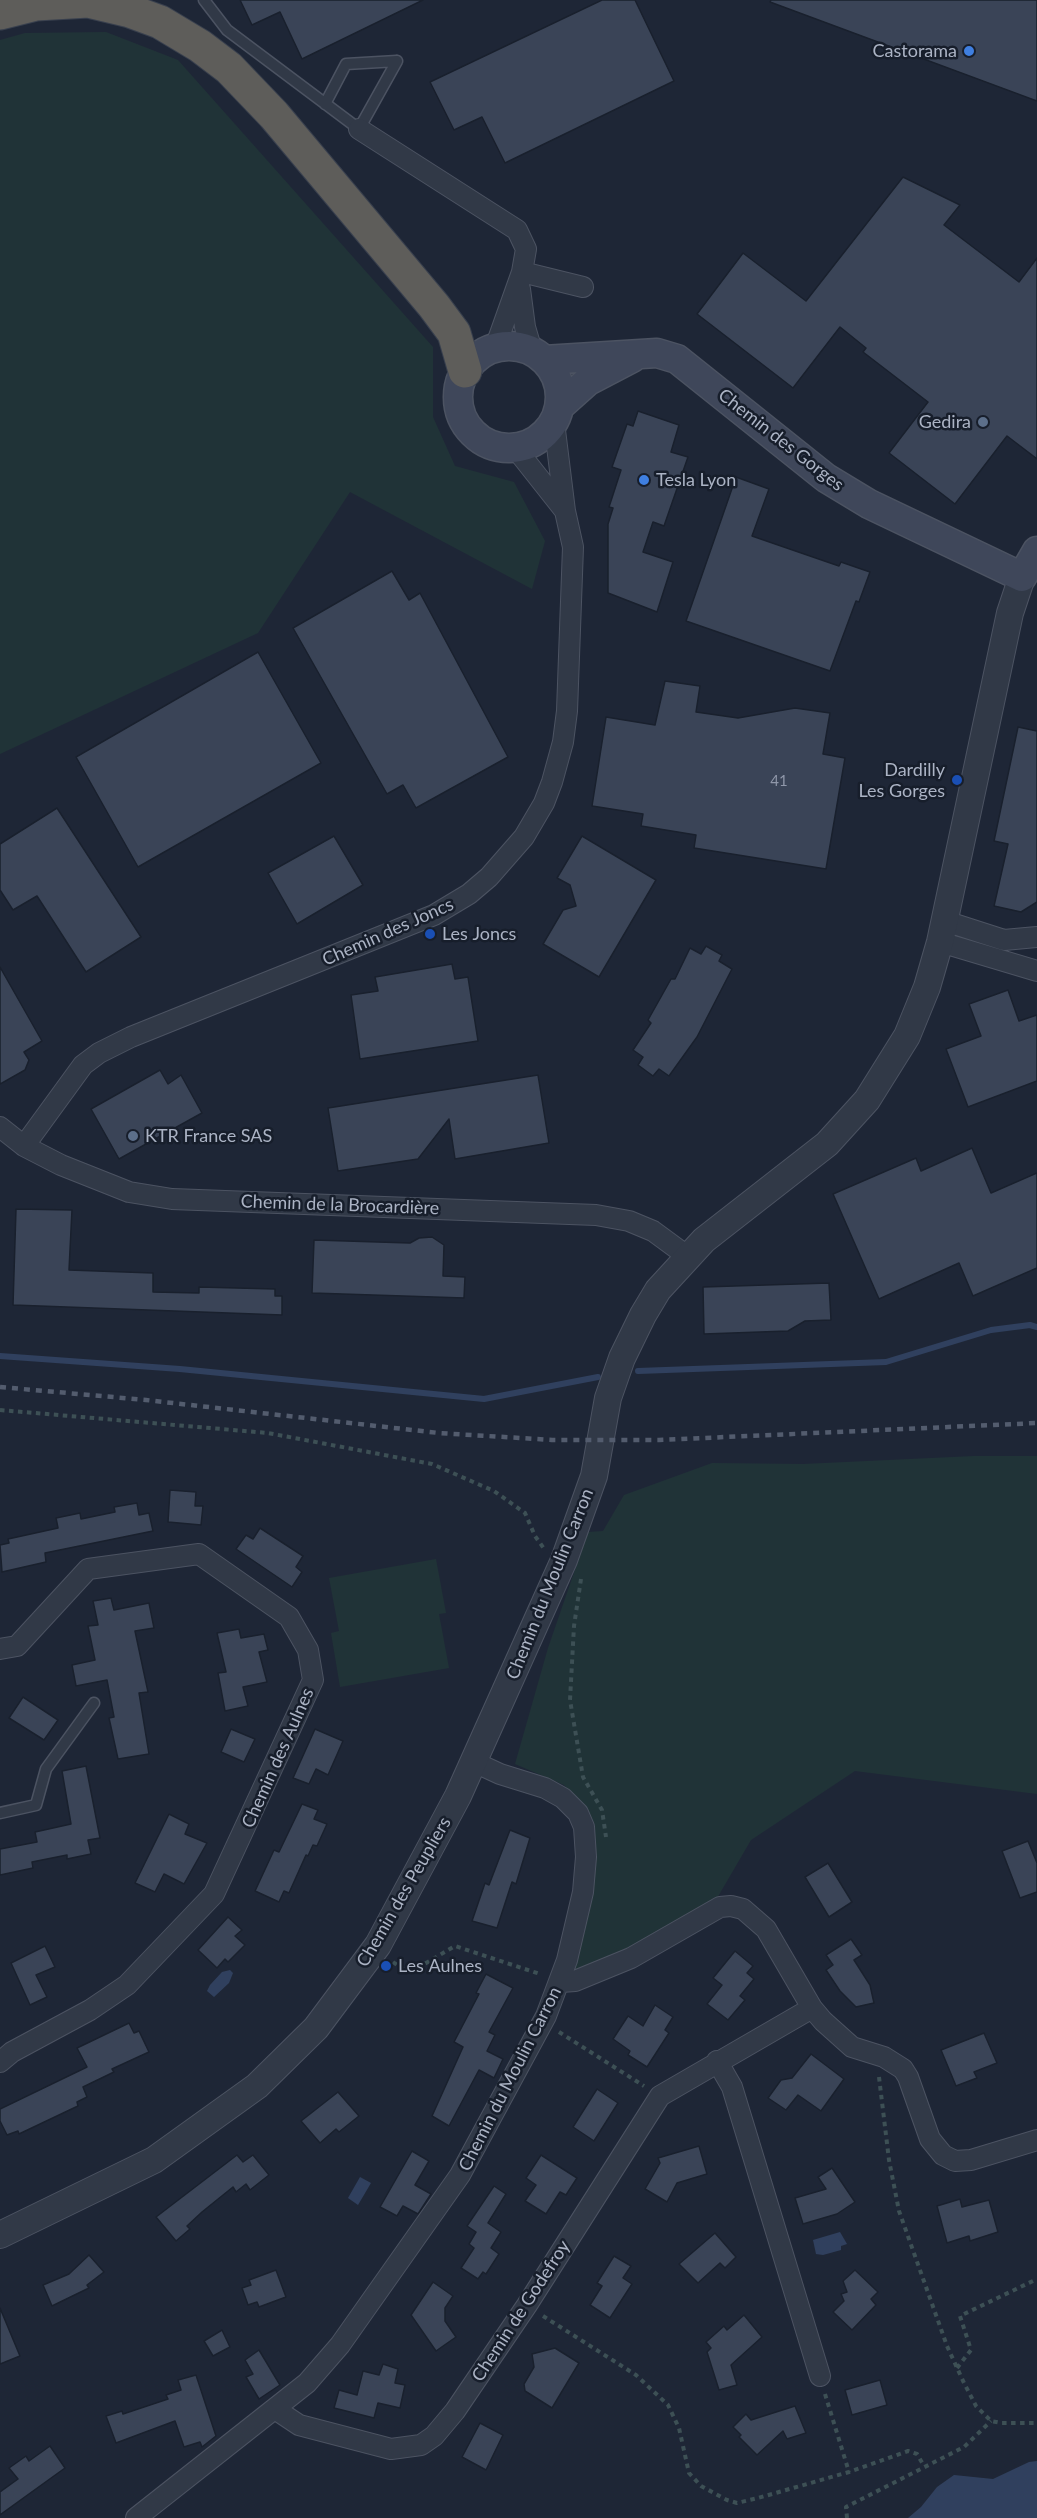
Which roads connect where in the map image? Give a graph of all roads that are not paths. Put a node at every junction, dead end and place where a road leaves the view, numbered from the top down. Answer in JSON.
{"nodes":[{"id":1,"x":204,"y":0,"type":"edge"},
{"id":2,"x":0,"y":13,"type":"edge"},
{"id":3,"x":325,"y":104,"type":"junction"},
{"id":4,"x":358,"y":129,"type":"junction"},
{"id":5,"x":521,"y":279,"type":"junction"},
{"id":6,"x":582,"y":287,"type":"dead end"},
{"id":7,"x":495,"y":348,"type":"junction"},
{"id":8,"x":640,"y":354,"type":"junction"},
{"id":9,"x":538,"y":356,"type":"junction"},
{"id":10,"x":465,"y":371,"type":"junction"},
{"id":11,"x":557,"y":414,"type":"junction"},
{"id":12,"x":516,"y":449,"type":"junction"},
{"id":13,"x":565,"y":511,"type":"junction"},
{"id":14,"x":1037,"y":551,"type":"edge"},
{"id":15,"x":1022,"y":577,"type":"junction"},
{"id":16,"x":942,"y":932,"type":"junction"},
{"id":17,"x":1037,"y":937,"type":"edge"},
{"id":18,"x":1037,"y":971,"type":"edge"},
{"id":19,"x":0,"y":1127,"type":"edge"},
{"id":20,"x":24,"y":1146,"type":"junction"},
{"id":21,"x":687,"y":1256,"type":"junction"},
{"id":22,"x":0,"y":1649,"type":"edge"},
{"id":23,"x":94,"y":1703,"type":"dead end"},
{"id":24,"x":474,"y":1762,"type":"junction"},
{"id":25,"x":0,"y":1813,"type":"edge"},
{"id":26,"x":554,"y":1979,"type":"junction"},
{"id":27,"x":812,"y":2008,"type":"junction"},
{"id":28,"x":717,"y":2061,"type":"junction"},
{"id":29,"x":0,"y":2062,"type":"edge"},
{"id":30,"x":1037,"y":2140,"type":"edge"},
{"id":31,"x":0,"y":2235,"type":"edge"},
{"id":32,"x":820,"y":2376,"type":"road end"},
{"id":33,"x":275,"y":2409,"type":"junction"},
{"id":34,"x":136,"y":2518,"type":"edge"}],
"edges":[{"from":1,"to":3,"type":"lane"},
{"from":2,"to":10,"type":"highway"},
{"from":3,"to":4,"type":"lane"},
{"from":3,"to":4,"type":"lane"},
{"from":4,"to":5,"type":"street"},
{"from":5,"to":6,"type":"street"},
{"from":5,"to":7,"type":"street"},
{"from":5,"to":9,"type":"street"},
{"from":7,"to":9,"type":"main road"},
{"from":7,"to":10,"type":"main road"},
{"from":8,"to":9,"type":"main road","name":"Chemin des Gorges"},
{"from":8,"to":11,"type":"main road"},
{"from":8,"to":15,"type":"main road","name":"Chemin des Gorges"},
{"from":9,"to":11,"type":"main road"},
{"from":10,"to":12,"type":"main road"},
{"from":11,"to":12,"type":"main road"},
{"from":11,"to":13,"type":"street","name":"Chemin des Joncs"},
{"from":12,"to":13,"type":"street","name":"Chemin des Joncs"},
{"from":13,"to":20,"type":"street","name":"Chemin des Joncs"},
{"from":14,"to":15,"type":"main road","name":"Chemin du Moulin Carron"},
{"from":15,"to":16,"type":"street","name":"Chemin du Moulin Carron"},
{"from":16,"to":17,"type":"street"},
{"from":16,"to":18,"type":"street"},
{"from":16,"to":21,"type":"street","name":"Chemin du Moulin Carron"},
{"from":19,"to":20,"type":"street","name":"Chemin de la Brocardière"},
{"from":20,"to":21,"type":"street","name":"Chemin de la Brocardière"},
{"from":21,"to":24,"type":"street","name":"Chemin du Moulin Carron"},
{"from":22,"to":29,"type":"street","name":"Chemin des Aulnes"},
{"from":23,"to":25,"type":"lane"},
{"from":24,"to":26,"type":"street","name":"Chemin du Moulin Carron"},
{"from":24,"to":31,"type":"street","name":"Chemin des Peupliers"},
{"from":26,"to":27,"type":"street"},
{"from":26,"to":33,"type":"street","name":"Chemin du Moulin Carron"},
{"from":27,"to":28,"type":"street","name":"Chemin de Godefroy"},
{"from":27,"to":30,"type":"street"},
{"from":28,"to":32,"type":"street"},
{"from":28,"to":33,"type":"street","name":"Chemin de Godefroy"},
{"from":33,"to":34,"type":"street","name":"Chemin du Moulin Carron"}]}
